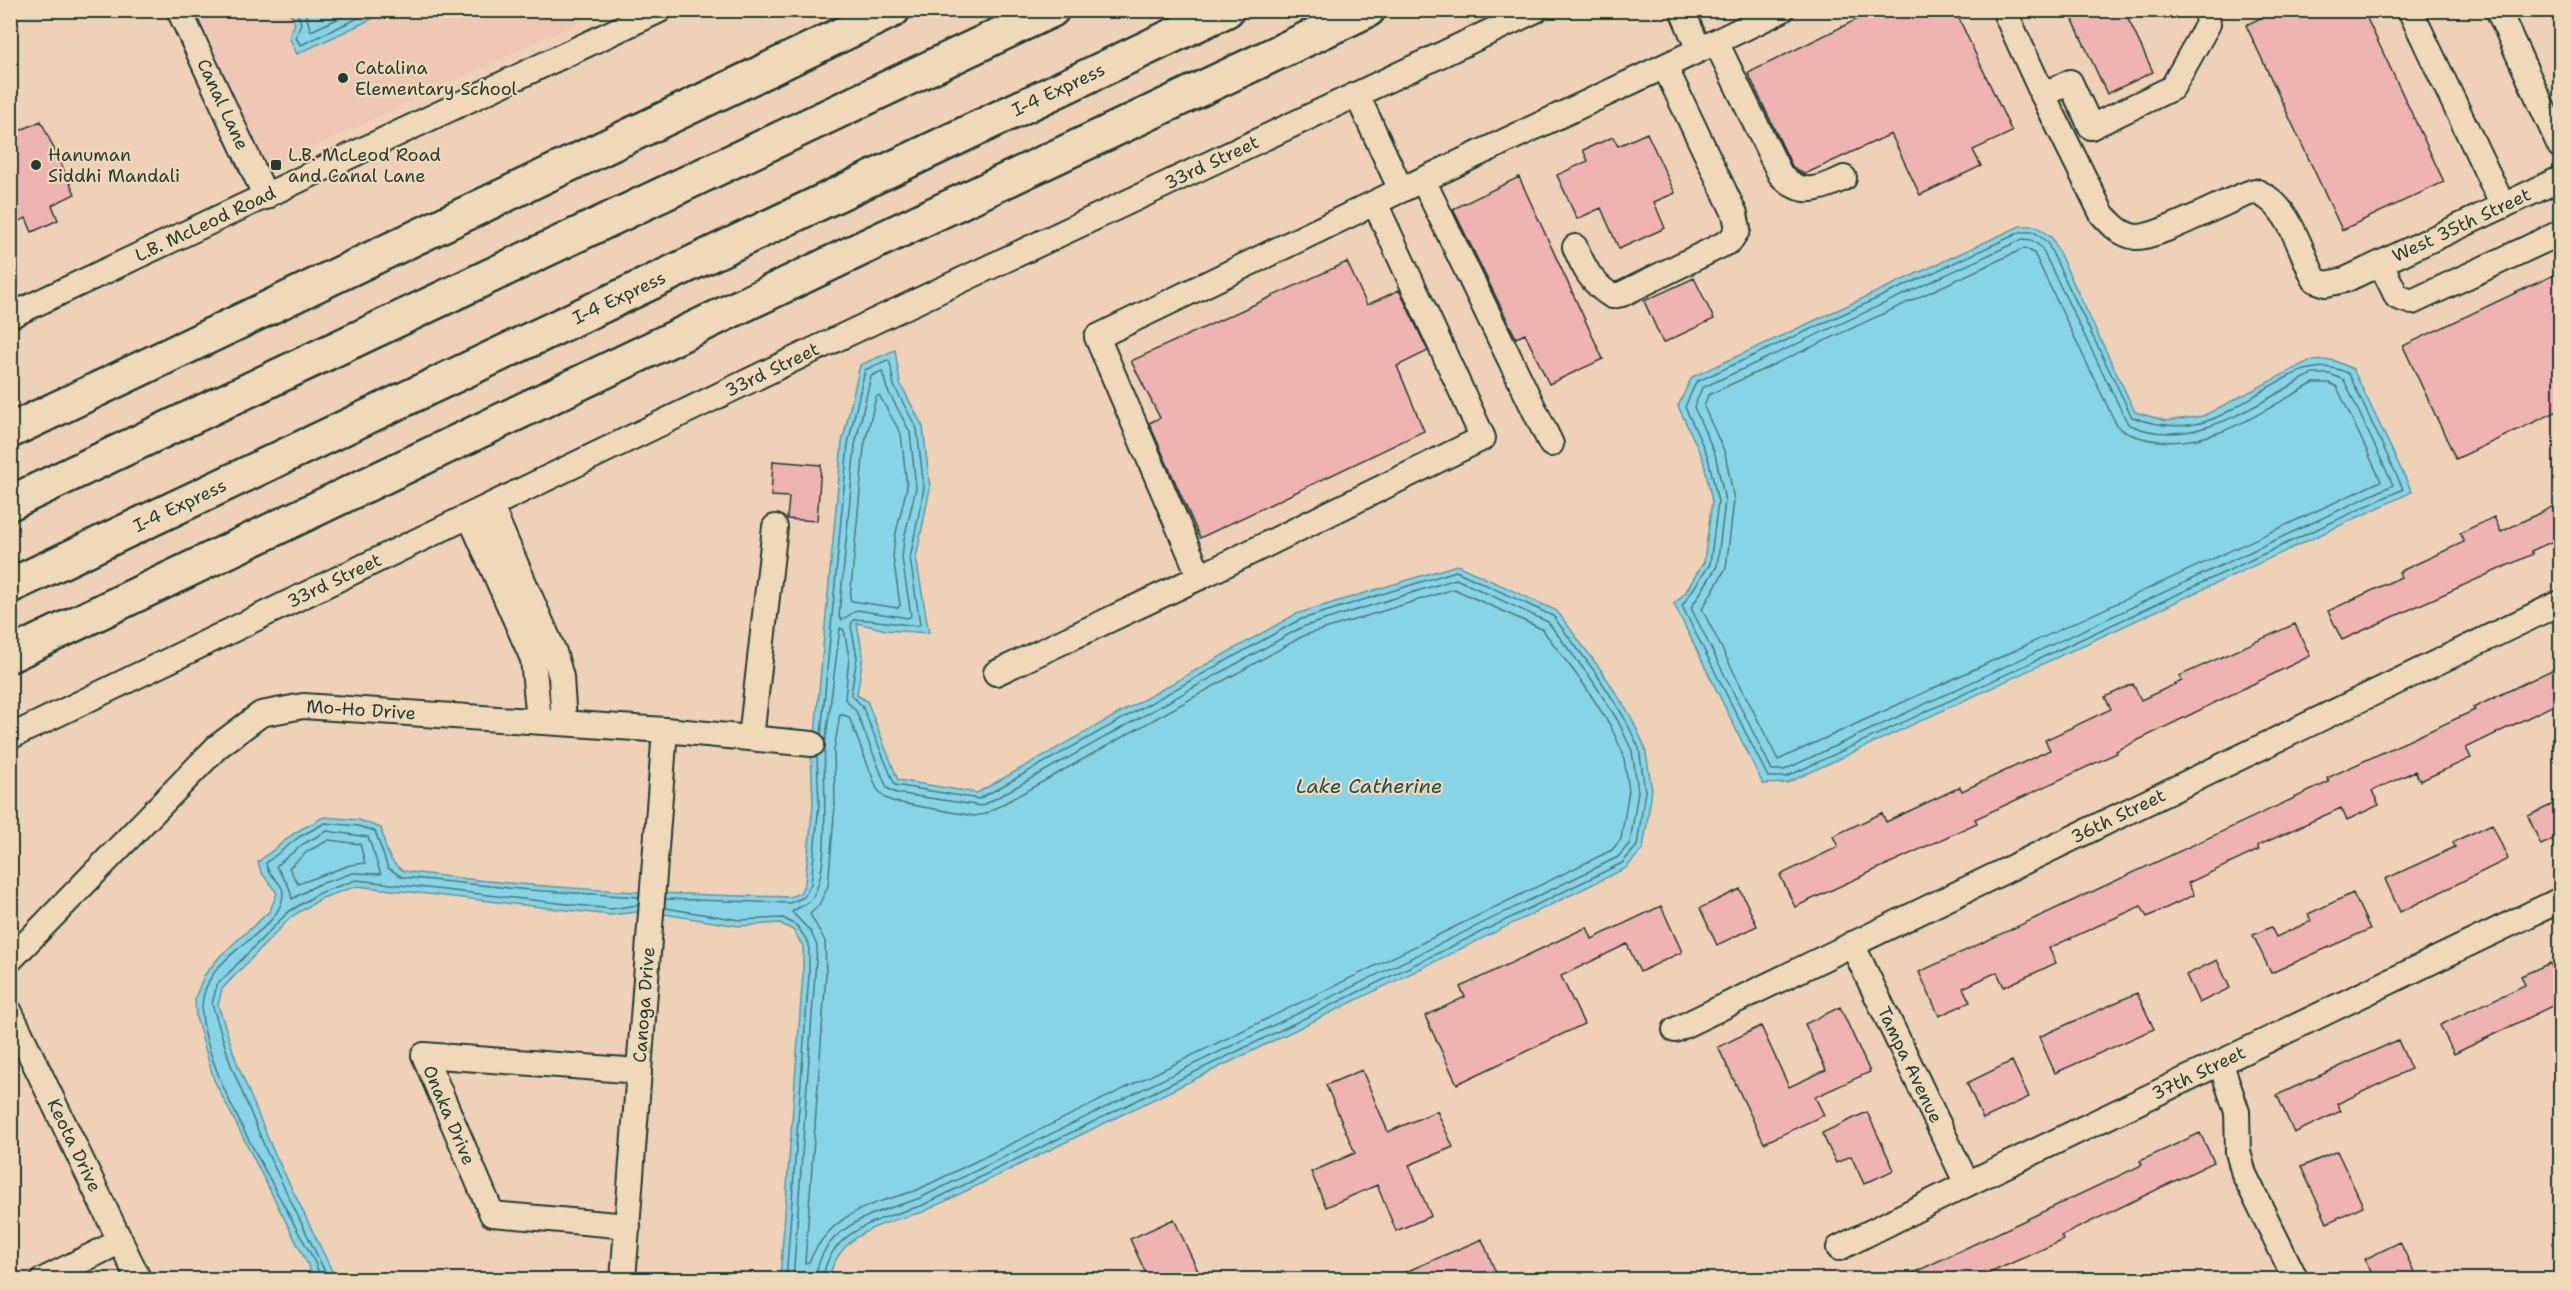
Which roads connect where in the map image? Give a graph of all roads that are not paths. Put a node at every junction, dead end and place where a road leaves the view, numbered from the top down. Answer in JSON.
{"nodes":[{"id":1,"x":180,"y":10,"type":"edge"},
{"id":2,"x":660,"y":10,"type":"edge"},
{"id":3,"x":893,"y":10,"type":"edge"},
{"id":4,"x":1052,"y":10,"type":"edge"},
{"id":5,"x":1227,"y":10,"type":"edge"},
{"id":6,"x":1368,"y":10,"type":"edge"},
{"id":7,"x":1536,"y":10,"type":"edge"},
{"id":8,"x":1682,"y":10,"type":"edge"},
{"id":9,"x":1782,"y":10,"type":"edge"},
{"id":10,"x":2004,"y":10,"type":"edge"},
{"id":11,"x":2206,"y":10,"type":"edge"},
{"id":12,"x":2410,"y":10,"type":"edge"},
{"id":13,"x":2498,"y":10,"type":"edge"},
{"id":14,"x":1707,"y":46,"type":"junction"},
{"id":15,"x":1665,"y":67,"type":"junction"},
{"id":16,"x":1357,"y":95,"type":"junction"},
{"id":17,"x":2043,"y":95,"type":"junction"},
{"id":18,"x":2560,"y":146,"type":"edge"},
{"id":19,"x":1844,"y":178,"type":"dead end"},
{"id":20,"x":2560,"y":179,"type":"edge"},
{"id":21,"x":1423,"y":180,"type":"junction"},
{"id":22,"x":1401,"y":190,"type":"junction"},
{"id":23,"x":266,"y":197,"type":"junction"},
{"id":24,"x":1375,"y":203,"type":"junction"},
{"id":25,"x":2503,"y":206,"type":"junction"},
{"id":26,"x":2560,"y":233,"type":"edge"},
{"id":27,"x":1575,"y":247,"type":"dead end"},
{"id":28,"x":2372,"y":268,"type":"junction"},
{"id":29,"x":10,"y":316,"type":"edge"},
{"id":30,"x":10,"y":431,"type":"edge"},
{"id":31,"x":1551,"y":444,"type":"dead end"},
{"id":32,"x":10,"y":503,"type":"edge"},
{"id":33,"x":481,"y":512,"type":"junction"},
{"id":34,"x":775,"y":527,"type":"dead end"},
{"id":35,"x":1200,"y":577,"type":"junction"},
{"id":36,"x":10,"y":586,"type":"edge"},
{"id":37,"x":2560,"y":603,"type":"edge"},
{"id":38,"x":10,"y":655,"type":"edge"},
{"id":39,"x":996,"y":673,"type":"dead end"},
{"id":40,"x":539,"y":721,"type":"junction"},
{"id":41,"x":564,"y":723,"type":"junction"},
{"id":42,"x":665,"y":730,"type":"junction"},
{"id":43,"x":10,"y":737,"type":"edge"},
{"id":44,"x":751,"y":738,"type":"junction"},
{"id":45,"x":812,"y":744,"type":"dead end"},
{"id":46,"x":2560,"y":900,"type":"edge"},
{"id":47,"x":1852,"y":944,"type":"junction"},
{"id":48,"x":10,"y":960,"type":"edge"},
{"id":49,"x":10,"y":1012,"type":"edge"},
{"id":50,"x":1676,"y":1030,"type":"dead end"},
{"id":51,"x":2220,"y":1064,"type":"junction"},
{"id":52,"x":639,"y":1071,"type":"junction"},
{"id":53,"x":1967,"y":1184,"type":"junction"},
{"id":54,"x":628,"y":1226,"type":"junction"},
{"id":55,"x":121,"y":1241,"type":"junction"},
{"id":56,"x":1839,"y":1248,"type":"dead end"},
{"id":57,"x":43,"y":1280,"type":"edge"},
{"id":58,"x":140,"y":1280,"type":"edge"},
{"id":59,"x":623,"y":1280,"type":"edge"},
{"id":60,"x":2296,"y":1280,"type":"edge"}],
"edges":[{"from":1,"to":23,"type":"street","name":"Canal Lane"},
{"from":2,"to":23,"type":"street","name":"L.B. McLeod Road"},
{"from":3,"to":30,"type":"highway"},
{"from":4,"to":32,"type":"highway"},
{"from":5,"to":36,"type":"highway","name":"I-4 Express"},
{"from":6,"to":38,"type":"highway"},
{"from":7,"to":16,"type":"street","name":"33rd Street"},
{"from":8,"to":14,"type":"street"},
{"from":9,"to":14,"type":"street"},
{"from":10,"to":17,"type":"street","name":"West 35th Street"},
{"from":11,"to":17,"type":"street"},
{"from":12,"to":25,"type":"street"},
{"from":13,"to":18,"type":"street"},
{"from":14,"to":15,"type":"street"},
{"from":14,"to":19,"type":"street"},
{"from":15,"to":21,"type":"street"},
{"from":15,"to":27,"type":"street"},
{"from":16,"to":22,"type":"street"},
{"from":16,"to":33,"type":"street","name":"33rd Street"},
{"from":17,"to":28,"type":"street","name":"West 35th Street"},
{"from":20,"to":25,"type":"street","name":"West 35th Street"},
{"from":21,"to":22,"type":"street"},
{"from":21,"to":31,"type":"street"},
{"from":22,"to":24,"type":"street"},
{"from":23,"to":29,"type":"street","name":"L.B. McLeod Road"},
{"from":24,"to":35,"type":"street"},
{"from":24,"to":35,"type":"street"},
{"from":25,"to":28,"type":"street","name":"West 35th Street"},
{"from":26,"to":28,"type":"street"},
{"from":33,"to":40,"type":"street"},
{"from":33,"to":41,"type":"street"},
{"from":33,"to":43,"type":"street","name":"33rd Street"},
{"from":34,"to":44,"type":"street"},
{"from":35,"to":39,"type":"street"},
{"from":37,"to":47,"type":"street","name":"36th Street"},
{"from":40,"to":41,"type":"street","name":"Mo-Ho Drive"},
{"from":40,"to":48,"type":"street","name":"Mo-Ho Drive"},
{"from":41,"to":42,"type":"street","name":"Mo-Ho Drive"},
{"from":42,"to":44,"type":"street","name":"Mo-Ho Drive"},
{"from":42,"to":52,"type":"street","name":"Canoga Drive"},
{"from":44,"to":45,"type":"street","name":"Mo-Ho Drive"},
{"from":46,"to":51,"type":"street","name":"37th Street"},
{"from":47,"to":50,"type":"street","name":"36th Street"},
{"from":47,"to":53,"type":"street","name":"Tampa Avenue"},
{"from":49,"to":55,"type":"street","name":"Keota Drive"},
{"from":51,"to":53,"type":"street","name":"37th Street"},
{"from":51,"to":60,"type":"street"},
{"from":52,"to":54,"type":"street","name":"Canoga Drive"},
{"from":52,"to":54,"type":"street","name":"Onaka Drive"},
{"from":53,"to":56,"type":"street","name":"37th Street"},
{"from":54,"to":59,"type":"street","name":"Canoga Drive"},
{"from":55,"to":57,"type":"street"},
{"from":55,"to":58,"type":"street","name":"Keota Drive"}]}
